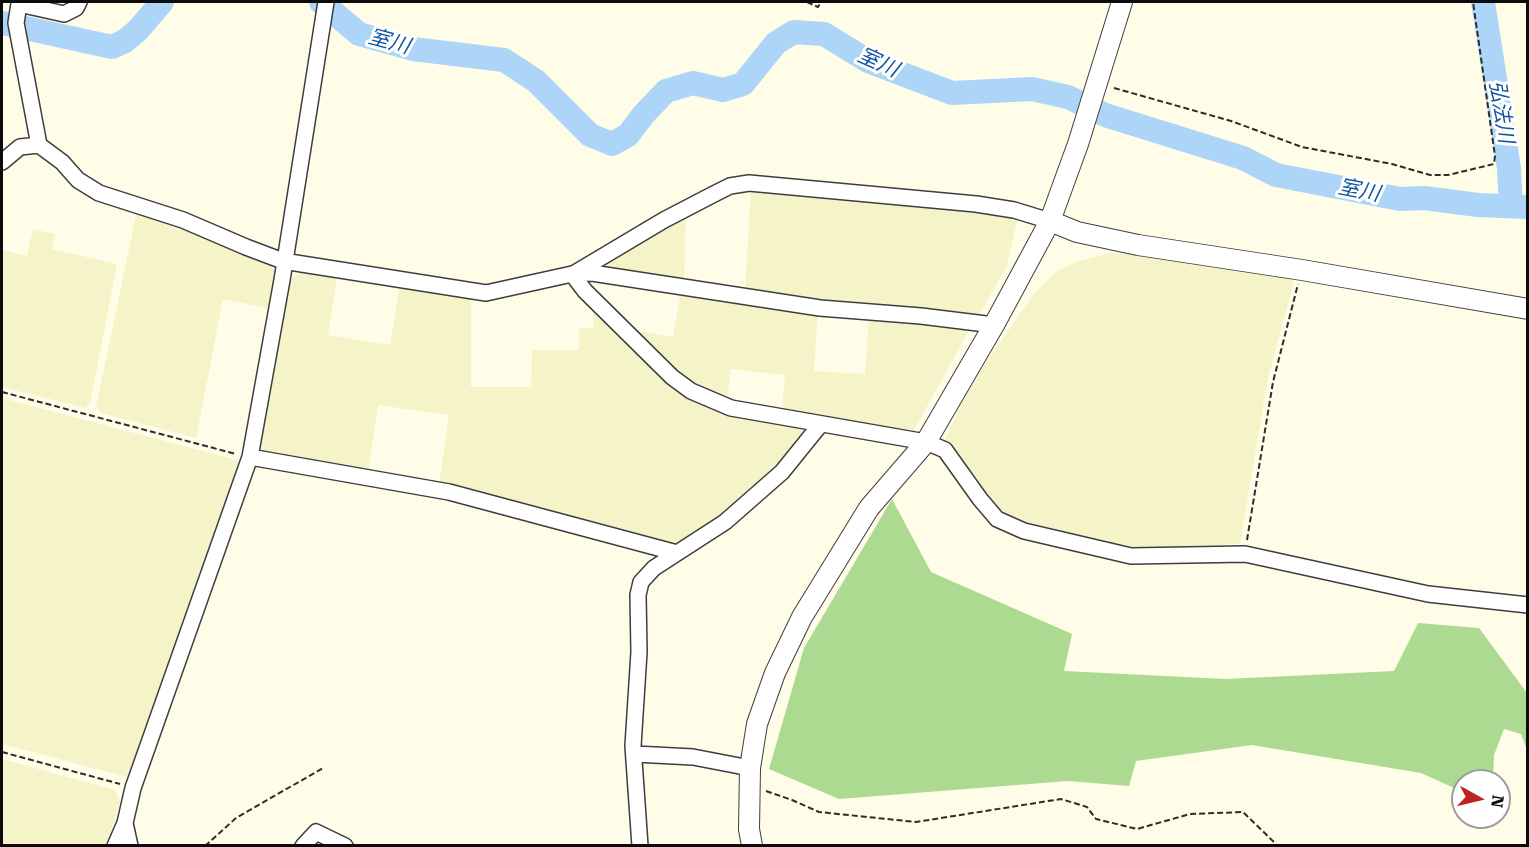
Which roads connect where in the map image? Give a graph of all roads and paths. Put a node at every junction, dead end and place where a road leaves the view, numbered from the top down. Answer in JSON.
{"nodes":[{"id":1,"x":79,"y":2,"type":"edge"},
{"id":2,"x":326,"y":2,"type":"edge"},
{"id":3,"x":807,"y":2,"type":"edge"},
{"id":4,"x":821,"y":2,"type":"edge"},
{"id":5,"x":1122,"y":2,"type":"edge"},
{"id":6,"x":1473,"y":2,"type":"edge"},
{"id":7,"x":1096,"y":83,"type":"junction"},
{"id":8,"x":39,"y":145,"type":"junction"},
{"id":9,"x":2,"y":162,"type":"edge"},
{"id":10,"x":1050,"y":221,"type":"junction"},
{"id":11,"x":283,"y":261,"type":"junction"},
{"id":12,"x":1302,"y":270,"type":"junction"},
{"id":13,"x":572,"y":274,"type":"junction"},
{"id":14,"x":1527,"y":309,"type":"edge"},
{"id":15,"x":994,"y":325,"type":"junction"},
{"id":16,"x":2,"y":392,"type":"edge"},
{"id":17,"x":820,"y":425,"type":"junction"},
{"id":18,"x":926,"y":442,"type":"junction"},
{"id":19,"x":250,"y":457,"type":"junction"},
{"id":20,"x":677,"y":553,"type":"junction"},
{"id":21,"x":1245,"y":554,"type":"junction"},
{"id":22,"x":1527,"y":605,"type":"edge"},
{"id":23,"x":2,"y":752,"type":"edge"},
{"id":24,"x":634,"y":753,"type":"junction"},
{"id":25,"x":323,"y":768,"type":"dead end"},
{"id":26,"x":750,"y":768,"type":"junction"},
{"id":27,"x":133,"y":788,"type":"junction"},
{"id":28,"x":763,"y":790,"type":"dead end"},
{"id":29,"x":125,"y":823,"type":"junction"},
{"id":30,"x":115,"y":846,"type":"edge"},
{"id":31,"x":130,"y":846,"type":"edge"},
{"id":32,"x":205,"y":846,"type":"edge"},
{"id":33,"x":303,"y":846,"type":"edge"},
{"id":34,"x":345,"y":846,"type":"edge"},
{"id":35,"x":640,"y":846,"type":"edge"},
{"id":36,"x":752,"y":846,"type":"edge"},
{"id":37,"x":1278,"y":846,"type":"edge"}],
"edges":[{"from":1,"to":8,"type":"street"},
{"from":2,"to":11,"type":"street"},
{"from":3,"to":4,"type":"path"},
{"from":5,"to":7,"type":"street"},
{"from":6,"to":7,"type":"path"},
{"from":7,"to":10,"type":"street"},
{"from":8,"to":9,"type":"street"},
{"from":8,"to":11,"type":"street"},
{"from":10,"to":12,"type":"street"},
{"from":10,"to":13,"type":"street"},
{"from":10,"to":15,"type":"street"},
{"from":11,"to":13,"type":"street"},
{"from":11,"to":19,"type":"street"},
{"from":12,"to":14,"type":"street"},
{"from":12,"to":21,"type":"path"},
{"from":13,"to":15,"type":"street"},
{"from":13,"to":17,"type":"street"},
{"from":15,"to":18,"type":"street"},
{"from":16,"to":19,"type":"path"},
{"from":17,"to":18,"type":"street"},
{"from":17,"to":20,"type":"street"},
{"from":18,"to":21,"type":"street"},
{"from":18,"to":26,"type":"street"},
{"from":19,"to":20,"type":"street"},
{"from":19,"to":27,"type":"street"},
{"from":20,"to":24,"type":"street"},
{"from":21,"to":22,"type":"street"},
{"from":23,"to":27,"type":"path"},
{"from":24,"to":26,"type":"street"},
{"from":24,"to":35,"type":"street"},
{"from":25,"to":32,"type":"path"},
{"from":26,"to":36,"type":"street"},
{"from":27,"to":29,"type":"street"},
{"from":28,"to":37,"type":"path"},
{"from":29,"to":30,"type":"street"},
{"from":29,"to":31,"type":"street"},
{"from":33,"to":34,"type":"street"}]}
